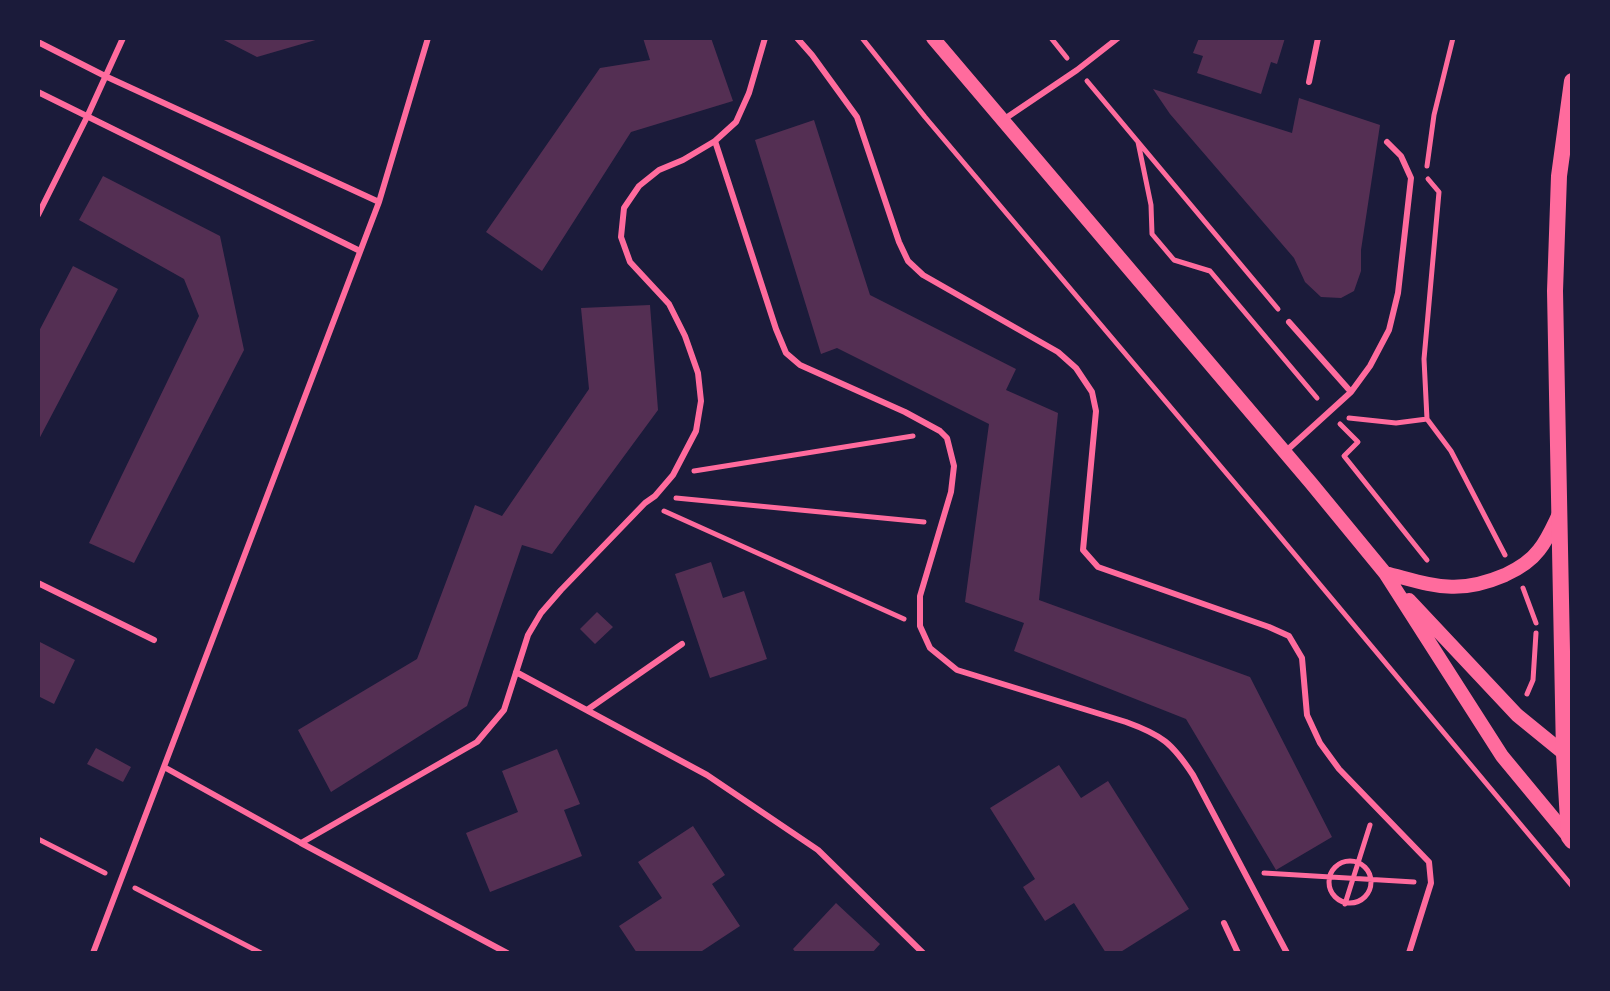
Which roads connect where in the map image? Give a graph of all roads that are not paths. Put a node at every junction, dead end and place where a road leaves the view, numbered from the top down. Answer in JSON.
{"nodes":[{"id":1,"x":123,"y":38,"type":"edge"},
{"id":2,"x":428,"y":38,"type":"edge"},
{"id":3,"x":765,"y":38,"type":"edge"},
{"id":4,"x":797,"y":38,"type":"edge"},
{"id":5,"x":933,"y":38,"type":"edge"},
{"id":6,"x":1118,"y":38,"type":"edge"},
{"id":7,"x":1318,"y":38,"type":"edge"},
{"id":8,"x":38,"y":42,"type":"edge"},
{"id":9,"x":105,"y":76,"type":"junction"},
{"id":10,"x":1572,"y":81,"type":"edge"},
{"id":11,"x":1309,"y":82,"type":"dead end"},
{"id":12,"x":38,"y":92,"type":"edge"},
{"id":13,"x":87,"y":117,"type":"junction"},
{"id":14,"x":1003,"y":120,"type":"junction"},
{"id":15,"x":715,"y":141,"type":"junction"},
{"id":16,"x":1387,"y":142,"type":"dead end"},
{"id":17,"x":379,"y":202,"type":"junction"},
{"id":18,"x":38,"y":215,"type":"edge"},
{"id":19,"x":360,"y":251,"type":"junction"},
{"id":20,"x":1289,"y":322,"type":"road end"},
{"id":21,"x":1351,"y":392,"type":"junction"},
{"id":22,"x":1284,"y":453,"type":"junction"},
{"id":23,"x":1560,"y":512,"type":"junction"},
{"id":24,"x":1385,"y":573,"type":"junction"},
{"id":25,"x":38,"y":583,"type":"edge"},
{"id":26,"x":154,"y":640,"type":"dead end"},
{"id":27,"x":682,"y":644,"type":"dead end"},
{"id":28,"x":516,"y":672,"type":"junction"},
{"id":29,"x":587,"y":710,"type":"junction"},
{"id":30,"x":1568,"y":757,"type":"edge"},
{"id":31,"x":164,"y":767,"type":"junction"},
{"id":32,"x":1570,"y":839,"type":"edge"},
{"id":33,"x":301,"y":843,"type":"junction"},
{"id":34,"x":1224,"y":923,"type":"dead end"},
{"id":35,"x":93,"y":953,"type":"edge"},
{"id":36,"x":507,"y":953,"type":"edge"},
{"id":37,"x":923,"y":953,"type":"edge"},
{"id":38,"x":1238,"y":953,"type":"edge"},
{"id":39,"x":1287,"y":953,"type":"edge"},
{"id":40,"x":1409,"y":953,"type":"edge"}],
"edges":[{"from":1,"to":9,"type":"lane"},
{"from":2,"to":17,"type":"lane"},
{"from":3,"to":15,"type":"lane"},
{"from":4,"to":40,"type":"lane"},
{"from":5,"to":14,"type":"street"},
{"from":6,"to":14,"type":"lane"},
{"from":7,"to":11,"type":"lane"},
{"from":8,"to":9,"type":"lane"},
{"from":9,"to":13,"type":"lane"},
{"from":9,"to":17,"type":"lane"},
{"from":10,"to":23,"type":"main road"},
{"from":12,"to":13,"type":"lane"},
{"from":13,"to":18,"type":"lane"},
{"from":13,"to":19,"type":"lane"},
{"from":14,"to":22,"type":"street"},
{"from":15,"to":28,"type":"lane"},
{"from":15,"to":39,"type":"lane"},
{"from":16,"to":21,"type":"lane"},
{"from":17,"to":19,"type":"lane"},
{"from":19,"to":31,"type":"lane"},
{"from":20,"to":21,"type":"lane"},
{"from":21,"to":22,"type":"lane"},
{"from":22,"to":24,"type":"street"},
{"from":23,"to":24,"type":"street"},
{"from":23,"to":30,"type":"main road"},
{"from":24,"to":30,"type":"street"},
{"from":24,"to":32,"type":"street"},
{"from":25,"to":26,"type":"lane"},
{"from":27,"to":29,"type":"lane"},
{"from":28,"to":29,"type":"lane"},
{"from":28,"to":33,"type":"lane"},
{"from":29,"to":37,"type":"lane"},
{"from":30,"to":32,"type":"main road"},
{"from":31,"to":33,"type":"lane"},
{"from":31,"to":35,"type":"lane"},
{"from":33,"to":36,"type":"lane"},
{"from":34,"to":38,"type":"lane"}]}
